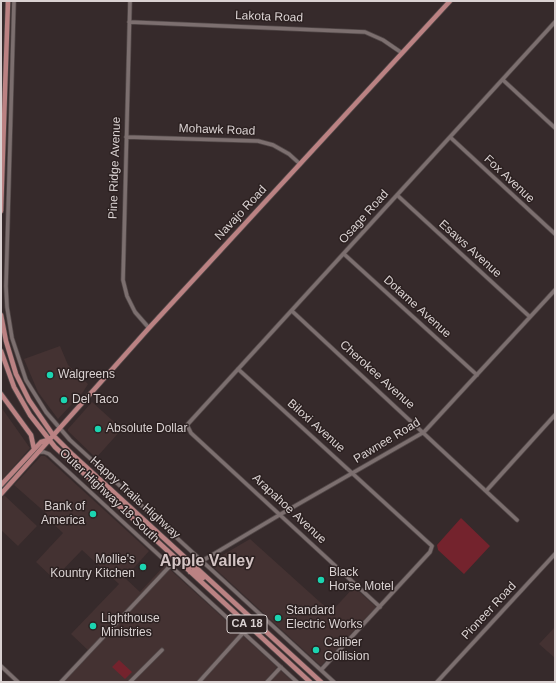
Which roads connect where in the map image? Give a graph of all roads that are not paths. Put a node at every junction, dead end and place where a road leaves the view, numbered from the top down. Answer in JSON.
{"nodes":[{"id":1,"x":8,"y":1,"type":"edge"},
{"id":2,"x":14,"y":1,"type":"edge"},
{"id":3,"x":130,"y":1,"type":"edge"},
{"id":4,"x":450,"y":1,"type":"edge"},
{"id":5,"x":129,"y":22,"type":"junction"},
{"id":6,"x":555,"y":22,"type":"edge"},
{"id":7,"x":402,"y":53,"type":"junction"},
{"id":8,"x":503,"y":80,"type":"junction"},
{"id":9,"x":555,"y":128,"type":"edge"},
{"id":10,"x":126,"y":137,"type":"junction"},
{"id":11,"x":450,"y":137,"type":"junction"},
{"id":12,"x":300,"y":164,"type":"junction"},
{"id":13,"x":397,"y":195,"type":"junction"},
{"id":14,"x":1,"y":211,"type":"edge"},
{"id":15,"x":555,"y":234,"type":"edge"},
{"id":16,"x":344,"y":254,"type":"junction"},
{"id":17,"x":555,"y":290,"type":"edge"},
{"id":18,"x":292,"y":311,"type":"junction"},
{"id":19,"x":1,"y":315,"type":"edge"},
{"id":20,"x":530,"y":317,"type":"junction"},
{"id":21,"x":149,"y":328,"type":"junction"},
{"id":22,"x":1,"y":351,"type":"edge"},
{"id":23,"x":238,"y":369,"type":"junction"},
{"id":24,"x":477,"y":375,"type":"junction"},
{"id":25,"x":1,"y":394,"type":"edge"},
{"id":26,"x":555,"y":416,"type":"edge"},
{"id":27,"x":187,"y":425,"type":"joint"},
{"id":28,"x":59,"y":428,"type":"junction"},
{"id":29,"x":424,"y":432,"type":"junction"},
{"id":30,"x":31,"y":435,"type":"junction"},
{"id":31,"x":53,"y":435,"type":"junction"},
{"id":32,"x":48,"y":440,"type":"junction"},
{"id":33,"x":41,"y":442,"type":"junction"},
{"id":34,"x":45,"y":446,"type":"junction"},
{"id":35,"x":34,"y":449,"type":"junction"},
{"id":36,"x":39,"y":452,"type":"junction"},
{"id":37,"x":49,"y":454,"type":"junction"},
{"id":38,"x":353,"y":474,"type":"junction"},
{"id":39,"x":1,"y":485,"type":"edge"},
{"id":40,"x":487,"y":490,"type":"junction"},
{"id":41,"x":1,"y":494,"type":"edge"},
{"id":42,"x":280,"y":514,"type":"junction"},
{"id":43,"x":517,"y":520,"type":"dead end"},
{"id":44,"x":158,"y":543,"type":"junction"},
{"id":45,"x":555,"y":554,"type":"edge"},
{"id":46,"x":202,"y":561,"type":"junction"},
{"id":47,"x":170,"y":566,"type":"junction"},
{"id":48,"x":195,"y":566,"type":"junction"},
{"id":49,"x":190,"y":572,"type":"junction"},
{"id":50,"x":184,"y":578,"type":"junction"},
{"id":51,"x":224,"y":593,"type":"junction"},
{"id":52,"x":380,"y":606,"type":"junction"},
{"id":53,"x":243,"y":632,"type":"junction"},
{"id":54,"x":162,"y":650,"type":"dead end"},
{"id":55,"x":1,"y":666,"type":"edge"},
{"id":56,"x":281,"y":667,"type":"junction"},
{"id":57,"x":321,"y":670,"type":"junction"},
{"id":58,"x":18,"y":682,"type":"edge"},
{"id":59,"x":61,"y":682,"type":"edge"},
{"id":60,"x":130,"y":682,"type":"edge"},
{"id":61,"x":199,"y":682,"type":"edge"},
{"id":62,"x":267,"y":682,"type":"edge"},
{"id":63,"x":297,"y":682,"type":"edge"},
{"id":64,"x":310,"y":682,"type":"edge"},
{"id":65,"x":321,"y":682,"type":"edge"},
{"id":66,"x":334,"y":682,"type":"edge"},
{"id":67,"x":437,"y":682,"type":"edge"}],
"edges":[{"from":1,"to":14,"type":"main road"},
{"from":2,"to":28,"type":"street"},
{"from":3,"to":5,"type":"street","name":"Pine Ridge Avenue"},
{"from":4,"to":7,"type":"main road","name":"Navajo Road"},
{"from":5,"to":7,"type":"street","name":"Lakota Road"},
{"from":5,"to":10,"type":"street","name":"Pine Ridge Avenue"},
{"from":6,"to":8,"type":"street","name":"Osage Road"},
{"from":7,"to":12,"type":"main road","name":"Navajo Road"},
{"from":8,"to":9,"type":"street"},
{"from":8,"to":11,"type":"street","name":"Osage Road"},
{"from":10,"to":12,"type":"street","name":"Mohawk Road"},
{"from":10,"to":21,"type":"street","name":"Pine Ridge Avenue"},
{"from":11,"to":13,"type":"street","name":"Osage Road"},
{"from":11,"to":15,"type":"street","name":"Fox Avenue"},
{"from":12,"to":21,"type":"main road","name":"Navajo Road"},
{"from":13,"to":16,"type":"street","name":"Osage Road"},
{"from":13,"to":20,"type":"street","name":"Esaws Avenue"},
{"from":16,"to":18,"type":"street","name":"Osage Road"},
{"from":16,"to":24,"type":"street","name":"Dotame Avenue"},
{"from":17,"to":20,"type":"street","name":"Pawnee Road"},
{"from":18,"to":23,"type":"street","name":"Osage Road"},
{"from":18,"to":29,"type":"street","name":"Cherokee Avenue"},
{"from":19,"to":31,"type":"main road","name":"Happy Trails Highway","number":"CA 18"},
{"from":20,"to":24,"type":"street","name":"Pawnee Road"},
{"from":21,"to":28,"type":"main road","name":"Navajo Road"},
{"from":22,"to":32,"type":"main road","name":"Happy Trails Highway","number":"CA 18"},
{"from":23,"to":27,"type":"street","name":"Osage Road"},
{"from":23,"to":38,"type":"street","name":"Biloxi Avenue"},
{"from":24,"to":29,"type":"street","name":"Pawnee Road"},
{"from":25,"to":30,"type":"main road"},
{"from":26,"to":40,"type":"street"},
{"from":27,"to":42,"type":"street","name":"Arapahoe Avenue"},
{"from":28,"to":31,"type":"main road","name":"Navajo Road"},
{"from":28,"to":46,"type":"street"},
{"from":29,"to":38,"type":"street","name":"Pawnee Road"},
{"from":29,"to":40,"type":"street","name":"Cherokee Avenue"},
{"from":30,"to":33,"type":"main road"},
{"from":30,"to":35,"type":"main road"},
{"from":31,"to":32,"type":"main road","name":"Navajo Road"},
{"from":31,"to":48,"type":"main road","name":"Happy Trails Highway","number":"CA 18"},
{"from":32,"to":33,"type":"main road","name":"Navajo Road"},
{"from":32,"to":34,"type":"main road","name":"Navajo Road"},
{"from":32,"to":44,"type":"main road","name":"Happy Trails Highway","number":"CA 18"},
{"from":33,"to":35,"type":"main road","name":"Navajo Road"},
{"from":34,"to":36,"type":"main road","name":"Navajo Road"},
{"from":34,"to":37,"type":"street"},
{"from":35,"to":39,"type":"main road","name":"Navajo Road"},
{"from":36,"to":37,"type":"street"},
{"from":36,"to":41,"type":"main road","name":"Navajo Road"},
{"from":37,"to":47,"type":"street","name":"Outer Highway 18 South"},
{"from":38,"to":42,"type":"street","name":"Pawnee Road"},
{"from":38,"to":52,"type":"street","name":"Biloxi Avenue"},
{"from":40,"to":43,"type":"street","name":"Cherokee Avenue"},
{"from":42,"to":46,"type":"street","name":"Pawnee Road"},
{"from":42,"to":52,"type":"street","name":"Arapahoe Avenue"},
{"from":44,"to":48,"type":"main road"},
{"from":44,"to":49,"type":"main road","name":"Happy Trails Highway","number":"CA 18"},
{"from":45,"to":67,"type":"street","name":"Pioneer Road"},
{"from":46,"to":48,"type":"street","name":"Pawnee Road"},
{"from":46,"to":57,"type":"street"},
{"from":47,"to":50,"type":"street","name":"Outer Highway 18 South"},
{"from":47,"to":59,"type":"street"},
{"from":48,"to":51,"type":"main road","name":"Happy Trails Highway","number":"CA 18"},
{"from":49,"to":50,"type":"street"},
{"from":49,"to":51,"type":"main road"},
{"from":49,"to":64,"type":"main road","name":"Happy Trails Highway","number":"CA 18"},
{"from":50,"to":53,"type":"street","name":"Outer Highway 18 South"},
{"from":51,"to":65,"type":"main road","name":"Happy Trails Highway","number":"CA 18"},
{"from":52,"to":57,"type":"street"},
{"from":53,"to":56,"type":"street","name":"Outer Highway 18 South"},
{"from":53,"to":61,"type":"street"},
{"from":54,"to":60,"type":"street"},
{"from":55,"to":58,"type":"street"},
{"from":56,"to":62,"type":"street"},
{"from":56,"to":63,"type":"street","name":"Outer Highway 18 South"},
{"from":57,"to":66,"type":"street"}]}
